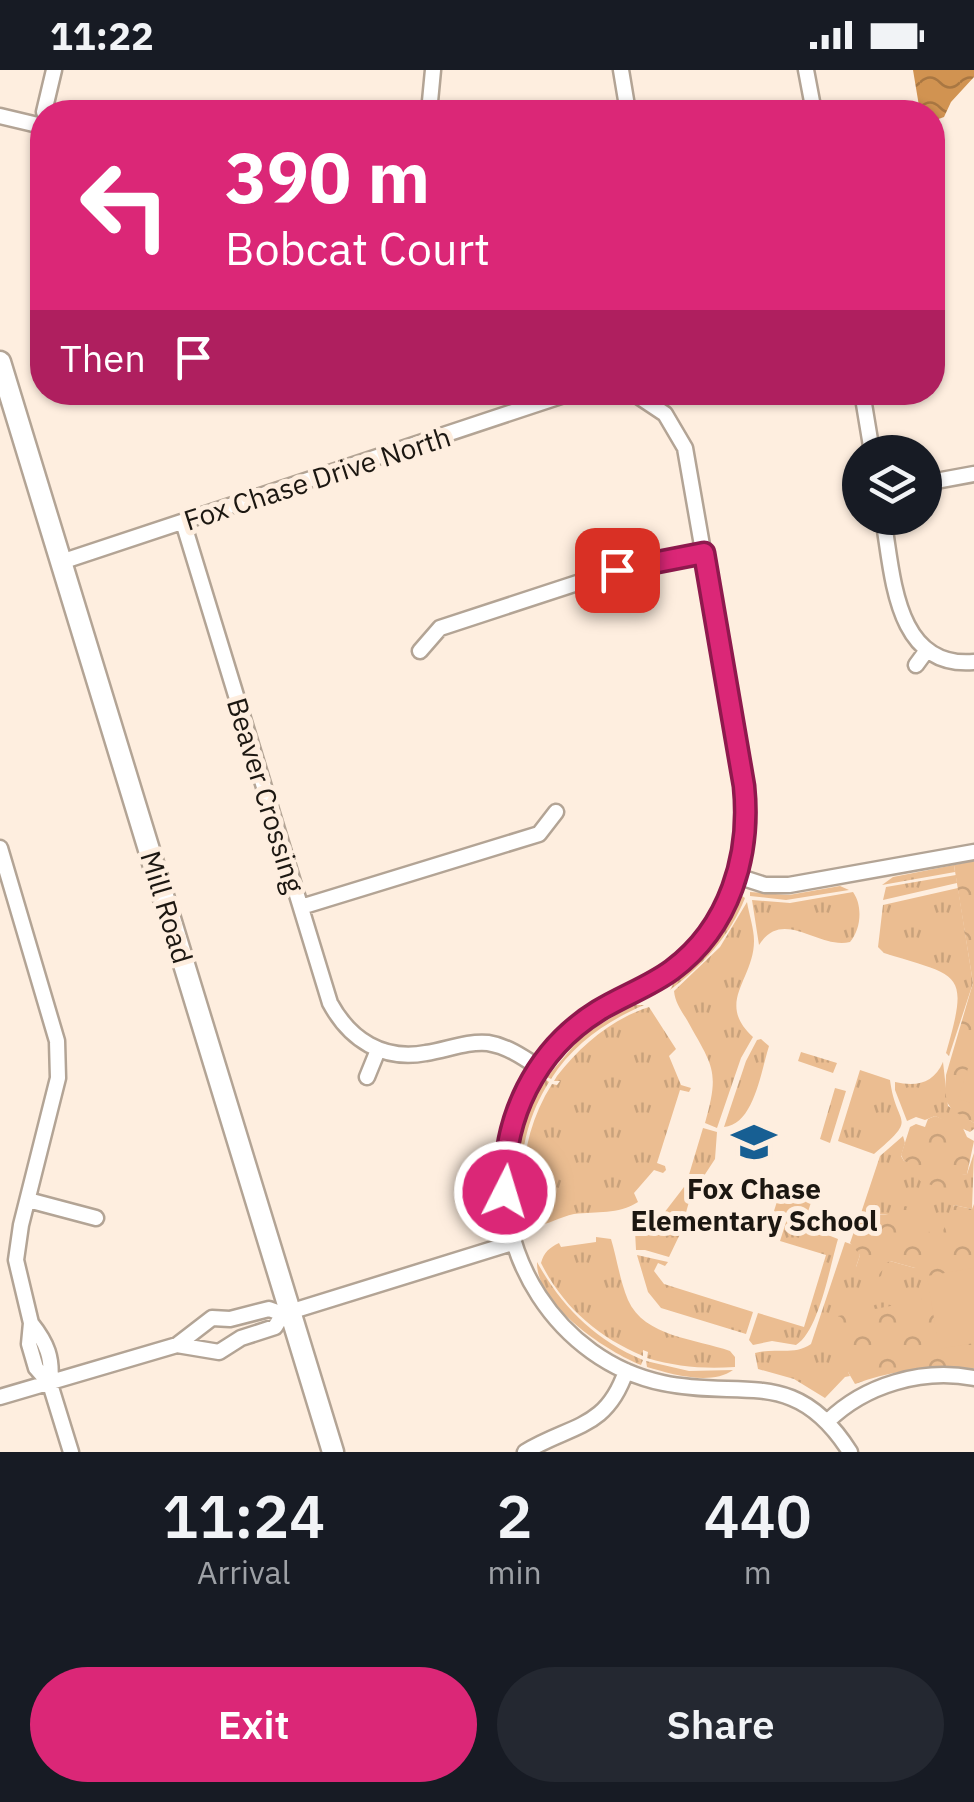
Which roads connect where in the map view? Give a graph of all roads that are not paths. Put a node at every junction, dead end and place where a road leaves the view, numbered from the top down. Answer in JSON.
{"nodes":[{"id":1,"x":54,"y":70,"type":"edge"},
{"id":2,"x":433,"y":70,"type":"edge"},
{"id":3,"x":621,"y":70,"type":"edge"},
{"id":4,"x":806,"y":70,"type":"edge"},
{"id":5,"x":47,"y":100,"type":"edge"},
{"id":6,"x":430,"y":100,"type":"edge"},
{"id":7,"x":626,"y":100,"type":"edge"},
{"id":8,"x":812,"y":100,"type":"edge"},
{"id":9,"x":0,"y":116,"type":"edge"},
{"id":10,"x":30,"y":119,"type":"edge"},
{"id":11,"x":0,"y":362,"type":"edge"},
{"id":12,"x":534,"y":405,"type":"edge"},
{"id":13,"x":658,"y":405,"type":"edge"},
{"id":14,"x":864,"y":405,"type":"edge"},
{"id":15,"x":869,"y":435,"type":"edge"},
{"id":16,"x":974,"y":474,"type":"edge"},
{"id":17,"x":942,"y":479,"type":"edge"},
{"id":18,"x":183,"y":522,"type":"junction"},
{"id":19,"x":887,"y":535,"type":"edge"},
{"id":20,"x":704,"y":553,"type":"junction"},
{"id":21,"x":62,"y":562,"type":"junction"},
{"id":22,"x":927,"y":650,"type":"junction"},
{"id":23,"x":420,"y":652,"type":"dead end"},
{"id":24,"x":974,"y":662,"type":"edge"},
{"id":25,"x":916,"y":665,"type":"dead end"},
{"id":26,"x":556,"y":812,"type":"dead end"},
{"id":27,"x":0,"y":848,"type":"edge"},
{"id":28,"x":974,"y":852,"type":"edge"},
{"id":29,"x":737,"y":876,"type":"junction"},
{"id":30,"x":300,"y":907,"type":"junction"},
{"id":31,"x":378,"y":1050,"type":"junction"},
{"id":32,"x":538,"y":1067,"type":"junction"},
{"id":33,"x":367,"y":1077,"type":"dead end"},
{"id":34,"x":28,"y":1200,"type":"junction"},
{"id":35,"x":96,"y":1218,"type":"dead end"},
{"id":36,"x":512,"y":1243,"type":"junction"},
{"id":37,"x":287,"y":1313,"type":"junction"},
{"id":38,"x":178,"y":1345,"type":"junction"},
{"id":39,"x":626,"y":1370,"type":"junction"},
{"id":40,"x":974,"y":1378,"type":"edge"},
{"id":41,"x":50,"y":1384,"type":"junction"},
{"id":42,"x":0,"y":1397,"type":"edge"},
{"id":43,"x":828,"y":1422,"type":"junction"},
{"id":44,"x":71,"y":1452,"type":"edge"},
{"id":45,"x":333,"y":1452,"type":"edge"},
{"id":46,"x":525,"y":1452,"type":"edge"},
{"id":47,"x":850,"y":1452,"type":"edge"}],
"edges":[{"from":1,"to":5,"type":"street"},
{"from":2,"to":6,"type":"street"},
{"from":3,"to":7,"type":"street"},
{"from":4,"to":8,"type":"street"},
{"from":9,"to":10,"type":"street"},
{"from":11,"to":21,"type":"street","name":"Mill Road"},
{"from":12,"to":18,"type":"street","name":"Fox Chase Drive North"},
{"from":13,"to":20,"type":"street"},
{"from":14,"to":15,"type":"street"},
{"from":16,"to":17,"type":"street"},
{"from":18,"to":21,"type":"street","name":"Fox Chase Drive North"},
{"from":18,"to":30,"type":"street","name":"Beaver Crossing"},
{"from":19,"to":22,"type":"street"},
{"from":20,"to":23,"type":"street"},
{"from":20,"to":29,"type":"street"},
{"from":21,"to":37,"type":"street","name":"Mill Road"},
{"from":22,"to":24,"type":"street"},
{"from":22,"to":25,"type":"street"},
{"from":26,"to":30,"type":"street"},
{"from":27,"to":34,"type":"street"},
{"from":28,"to":29,"type":"street"},
{"from":29,"to":32,"type":"street"},
{"from":30,"to":31,"type":"street","name":"Beaver Crossing"},
{"from":31,"to":32,"type":"street"},
{"from":31,"to":33,"type":"street"},
{"from":32,"to":36,"type":"street"},
{"from":34,"to":35,"type":"street"},
{"from":34,"to":41,"type":"street"},
{"from":36,"to":37,"type":"street"},
{"from":36,"to":39,"type":"street"},
{"from":37,"to":38,"type":"street"},
{"from":37,"to":38,"type":"street"},
{"from":37,"to":45,"type":"street","name":"Mill Road"},
{"from":38,"to":41,"type":"street"},
{"from":39,"to":43,"type":"street"},
{"from":39,"to":46,"type":"street"},
{"from":40,"to":43,"type":"street"},
{"from":41,"to":42,"type":"street"},
{"from":41,"to":44,"type":"street"},
{"from":43,"to":47,"type":"street"}]}
